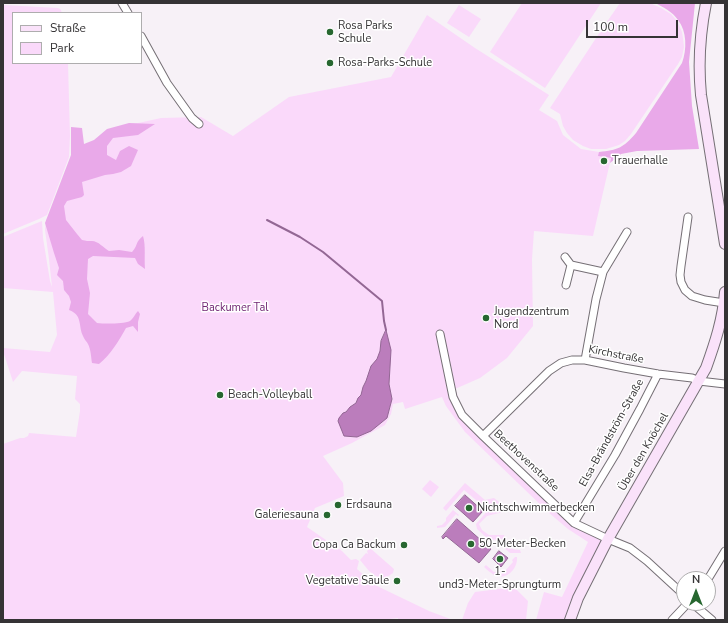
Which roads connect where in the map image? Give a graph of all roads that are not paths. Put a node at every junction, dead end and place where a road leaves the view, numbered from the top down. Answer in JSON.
{"nodes":[{"id":1,"x":122,"y":3,"type":"edge"},
{"id":2,"x":706,"y":3,"type":"edge"},
{"id":3,"x":127,"y":12,"type":"edge"},
{"id":4,"x":142,"y":38,"type":"edge"},
{"id":5,"x":199,"y":124,"type":"dead end"},
{"id":6,"x":688,"y":217,"type":"dead end"},
{"id":7,"x":627,"y":232,"type":"dead end"},
{"id":8,"x":725,"y":240,"type":"edge"},
{"id":9,"x":725,"y":244,"type":"edge"},
{"id":10,"x":565,"y":257,"type":"dead end"},
{"id":11,"x":571,"y":265,"type":"junction"},
{"id":12,"x":603,"y":272,"type":"junction"},
{"id":13,"x":566,"y":285,"type":"dead end"},
{"id":14,"x":725,"y":292,"type":"edge"},
{"id":15,"x":724,"y":304,"type":"junction"},
{"id":16,"x":440,"y":334,"type":"dead end"},
{"id":17,"x":585,"y":360,"type":"junction"},
{"id":18,"x":658,"y":374,"type":"junction"},
{"id":19,"x":699,"y":381,"type":"junction"},
{"id":20,"x":725,"y":384,"type":"edge"},
{"id":21,"x":483,"y":436,"type":"junction"},
{"id":22,"x":574,"y":523,"type":"junction"},
{"id":23,"x":608,"y":539,"type":"junction"},
{"id":24,"x":725,"y":551,"type":"edge"},
{"id":25,"x":713,"y":571,"type":"edge"},
{"id":26,"x":676,"y":588,"type":"edge"},
{"id":27,"x":680,"y":611,"type":"edge"},
{"id":28,"x":701,"y":611,"type":"edge"},
{"id":29,"x":570,"y":620,"type":"edge"},
{"id":30,"x":672,"y":620,"type":"edge"},
{"id":31,"x":712,"y":620,"type":"edge"}],
"edges":[{"from":1,"to":3,"type":"street"},
{"from":2,"to":8,"type":"main road"},
{"from":4,"to":5,"type":"street"},
{"from":6,"to":15,"type":"street"},
{"from":7,"to":12,"type":"street"},
{"from":8,"to":9,"type":"main road"},
{"from":10,"to":11,"type":"street"},
{"from":11,"to":12,"type":"street"},
{"from":11,"to":13,"type":"street"},
{"from":12,"to":17,"type":"street"},
{"from":14,"to":15,"type":"main road","name":"Über den Knöchel"},
{"from":15,"to":19,"type":"main road","name":"Über den Knöchel"},
{"from":16,"to":21,"type":"street","name":"Beethovenstraße"},
{"from":17,"to":18,"type":"street","name":"Kirchstraße"},
{"from":17,"to":21,"type":"street","name":"Kirchstraße"},
{"from":18,"to":19,"type":"street","name":"Kirchstraße"},
{"from":18,"to":22,"type":"street","name":"Elsa-Brändström-Straße"},
{"from":19,"to":20,"type":"street","name":"Kirchstraße"},
{"from":19,"to":23,"type":"main road","name":"Über den Knöchel"},
{"from":21,"to":22,"type":"street","name":"Beethovenstraße"},
{"from":22,"to":23,"type":"street","name":"Beethovenstraße"},
{"from":23,"to":26,"type":"street","name":"Beethovenstraße"},
{"from":23,"to":29,"type":"main road","name":"Über den Knöchel"},
{"from":24,"to":25,"type":"street"},
{"from":27,"to":30,"type":"street"},
{"from":28,"to":31,"type":"street"}]}
